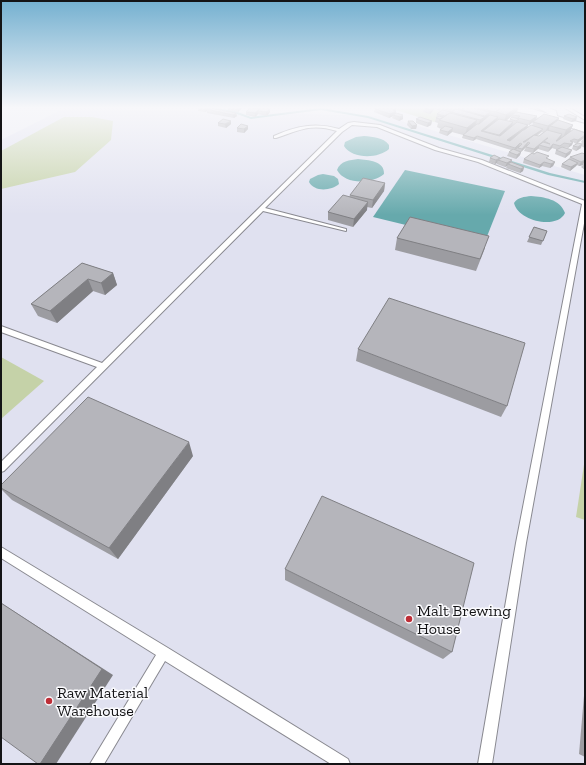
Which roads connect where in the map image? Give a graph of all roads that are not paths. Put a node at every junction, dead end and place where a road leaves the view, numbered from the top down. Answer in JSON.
{"nodes":[{"id":1,"x":327,"y":144,"type":"edge"},
{"id":2,"x":423,"y":144,"type":"edge"},
{"id":3,"x":585,"y":203,"type":"edge"},
{"id":4,"x":261,"y":209,"type":"junction"},
{"id":5,"x":344,"y":230,"type":"dead end"},
{"id":6,"x":1,"y":329,"type":"edge"},
{"id":7,"x":103,"y":366,"type":"junction"},
{"id":8,"x":1,"y":468,"type":"edge"},
{"id":9,"x":1,"y":552,"type":"edge"},
{"id":10,"x":164,"y":652,"type":"junction"},
{"id":11,"x":97,"y":764,"type":"edge"},
{"id":12,"x":343,"y":764,"type":"edge"},
{"id":13,"x":485,"y":764,"type":"edge"}],
"edges":[{"from":1,"to":4,"type":"lane"},
{"from":2,"to":3,"type":"lane"},
{"from":3,"to":13,"type":"lane"},
{"from":4,"to":5,"type":"lane"},
{"from":4,"to":7,"type":"lane"},
{"from":6,"to":7,"type":"lane"},
{"from":7,"to":8,"type":"lane"},
{"from":9,"to":10,"type":"lane"},
{"from":10,"to":11,"type":"lane"},
{"from":10,"to":12,"type":"lane"}]}
